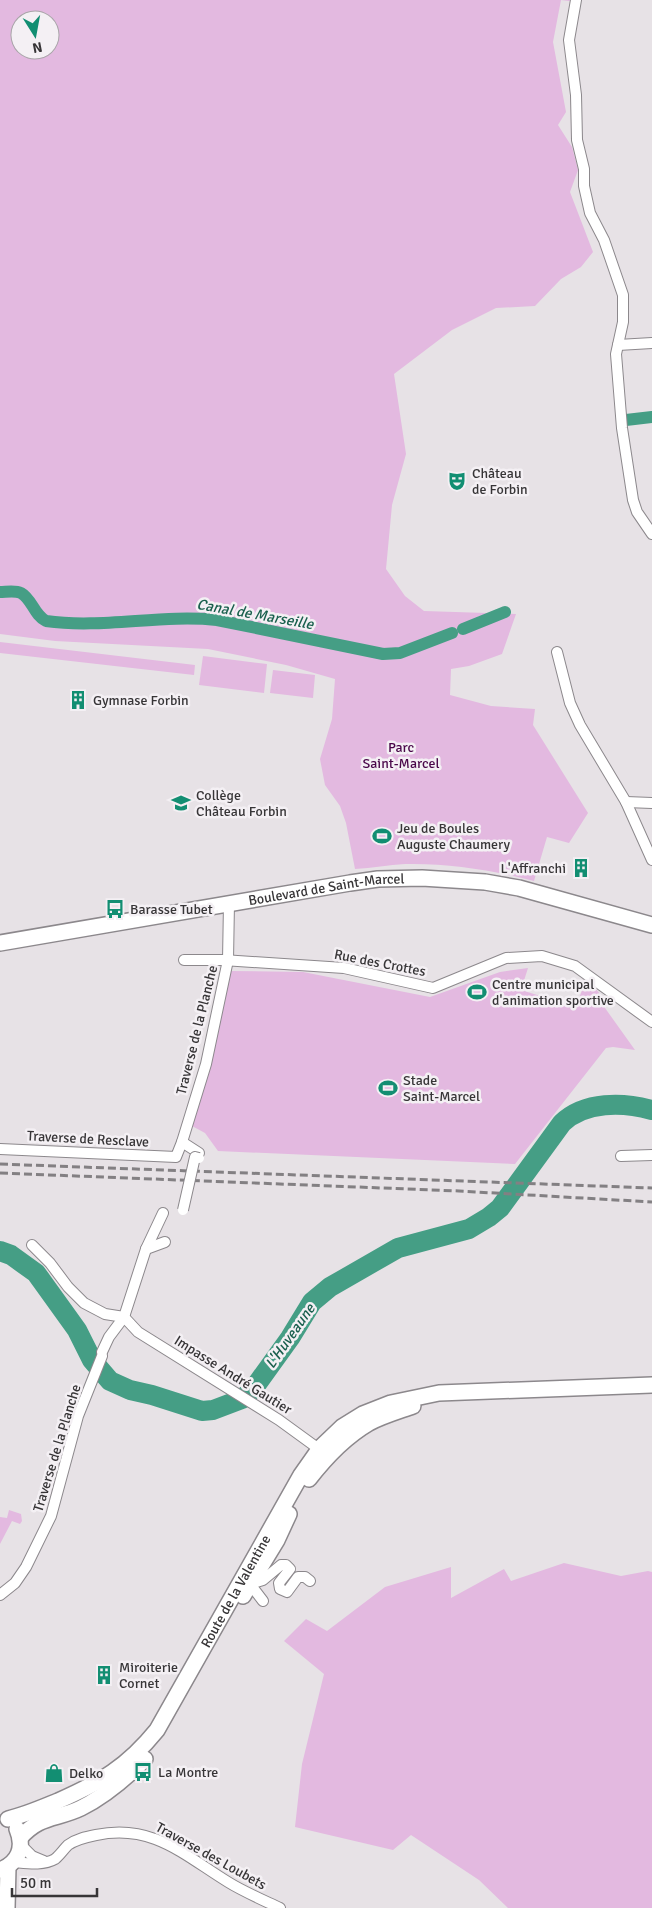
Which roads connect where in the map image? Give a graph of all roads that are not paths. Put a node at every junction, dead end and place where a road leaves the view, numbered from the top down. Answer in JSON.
{"nodes":[{"id":1,"x":576,"y":0,"type":"edge"},
{"id":2,"x":652,"y":343,"type":"edge"},
{"id":3,"x":618,"y":345,"type":"junction"},
{"id":4,"x":652,"y":534,"type":"edge"},
{"id":5,"x":557,"y":652,"type":"dead end"},
{"id":6,"x":652,"y":803,"type":"edge"},
{"id":7,"x":628,"y":806,"type":"junction"},
{"id":8,"x":652,"y":860,"type":"edge"},
{"id":9,"x":229,"y":903,"type":"junction"},
{"id":10,"x":652,"y":926,"type":"edge"},
{"id":11,"x":0,"y":943,"type":"edge"},
{"id":12,"x":184,"y":960,"type":"dead end"},
{"id":13,"x":228,"y":960,"type":"junction"},
{"id":14,"x":652,"y":1022,"type":"edge"},
{"id":15,"x":182,"y":1142,"type":"junction"},
{"id":16,"x":0,"y":1149,"type":"edge"},
{"id":17,"x":652,"y":1155,"type":"edge"},
{"id":18,"x":621,"y":1156,"type":"dead end"},
{"id":19,"x":176,"y":1157,"type":"joint"},
{"id":20,"x":183,"y":1210,"type":"dead end"},
{"id":21,"x":163,"y":1213,"type":"dead end"},
{"id":22,"x":165,"y":1242,"type":"dead end"},
{"id":23,"x":32,"y":1245,"type":"dead end"},
{"id":24,"x":146,"y":1249,"type":"junction"},
{"id":25,"x":124,"y":1317,"type":"junction"},
{"id":26,"x":652,"y":1385,"type":"edge"},
{"id":27,"x":324,"y":1452,"type":"junction"},
{"id":28,"x":272,"y":1538,"type":"junction"},
{"id":29,"x":253,"y":1558,"type":"junction"},
{"id":30,"x":310,"y":1581,"type":"dead end"},
{"id":31,"x":250,"y":1584,"type":"junction"},
{"id":32,"x":0,"y":1595,"type":"edge"},
{"id":33,"x":263,"y":1601,"type":"dead end"},
{"id":34,"x":69,"y":1796,"type":"junction"},
{"id":35,"x":63,"y":1814,"type":"junction"},
{"id":36,"x":4,"y":1818,"type":"edge"},
{"id":37,"x":21,"y":1841,"type":"junction"},
{"id":38,"x":47,"y":1862,"type":"junction"},
{"id":39,"x":7,"y":1866,"type":"edge"},
{"id":40,"x":0,"y":1889,"type":"edge"},
{"id":41,"x":7,"y":1908,"type":"edge"},
{"id":42,"x":280,"y":1908,"type":"edge"}],
"edges":[{"from":1,"to":3,"type":"street"},
{"from":2,"to":3,"type":"street"},
{"from":3,"to":4,"type":"street"},
{"from":5,"to":7,"type":"street"},
{"from":6,"to":7,"type":"street"},
{"from":7,"to":8,"type":"street"},
{"from":9,"to":10,"type":"main road","name":"Boulevard de Saint-Marcel"},
{"from":9,"to":11,"type":"main road","name":"Boulevard de Saint-Marcel"},
{"from":9,"to":13,"type":"street","name":"Traverse de la Planche"},
{"from":12,"to":13,"type":"street","name":"Rue des Crottes"},
{"from":13,"to":14,"type":"street","name":"Rue des Crottes"},
{"from":13,"to":15,"type":"street","name":"Traverse de la Planche"},
{"from":15,"to":19,"type":"street","name":"Traverse de la Planche"},
{"from":15,"to":20,"type":"street","bridge":true},
{"from":16,"to":19,"type":"street","name":"Traverse de Resclave"},
{"from":17,"to":18,"type":"street"},
{"from":21,"to":24,"type":"street","name":"Traverse de la Planche"},
{"from":22,"to":24,"type":"street"},
{"from":23,"to":25,"type":"street"},
{"from":24,"to":25,"type":"street","name":"Traverse de la Planche"},
{"from":25,"to":27,"type":"street","name":"Impasse André Gautier"},
{"from":25,"to":32,"type":"street","name":"Traverse de la Planche"},
{"from":26,"to":27,"type":"main road","name":"Route de la Valentine"},
{"from":27,"to":28,"type":"main road","name":"Route de la Valentine"},
{"from":28,"to":29,"type":"main road","name":"Route de la Valentine"},
{"from":28,"to":31,"type":"main road","name":"Route de la Valentine"},
{"from":29,"to":31,"type":"main road"},
{"from":29,"to":34,"type":"main road","name":"Route de la Valentine"},
{"from":30,"to":31,"type":"street"},
{"from":31,"to":33,"type":"street"},
{"from":31,"to":35,"type":"main road","name":"Route de la Valentine"},
{"from":34,"to":35,"type":"main road"},
{"from":34,"to":36,"type":"main road","name":"Route de la Valentine"},
{"from":35,"to":37,"type":"main road","name":"Route de la Valentine"},
{"from":36,"to":37,"type":"main road"},
{"from":37,"to":38,"type":"street"},
{"from":37,"to":39,"type":"main road"},
{"from":38,"to":39,"type":"street"},
{"from":38,"to":42,"type":"street","name":"Traverse des Loubets"},
{"from":39,"to":41,"type":"main road"},
{"from":40,"to":41,"type":"main road"}]}
